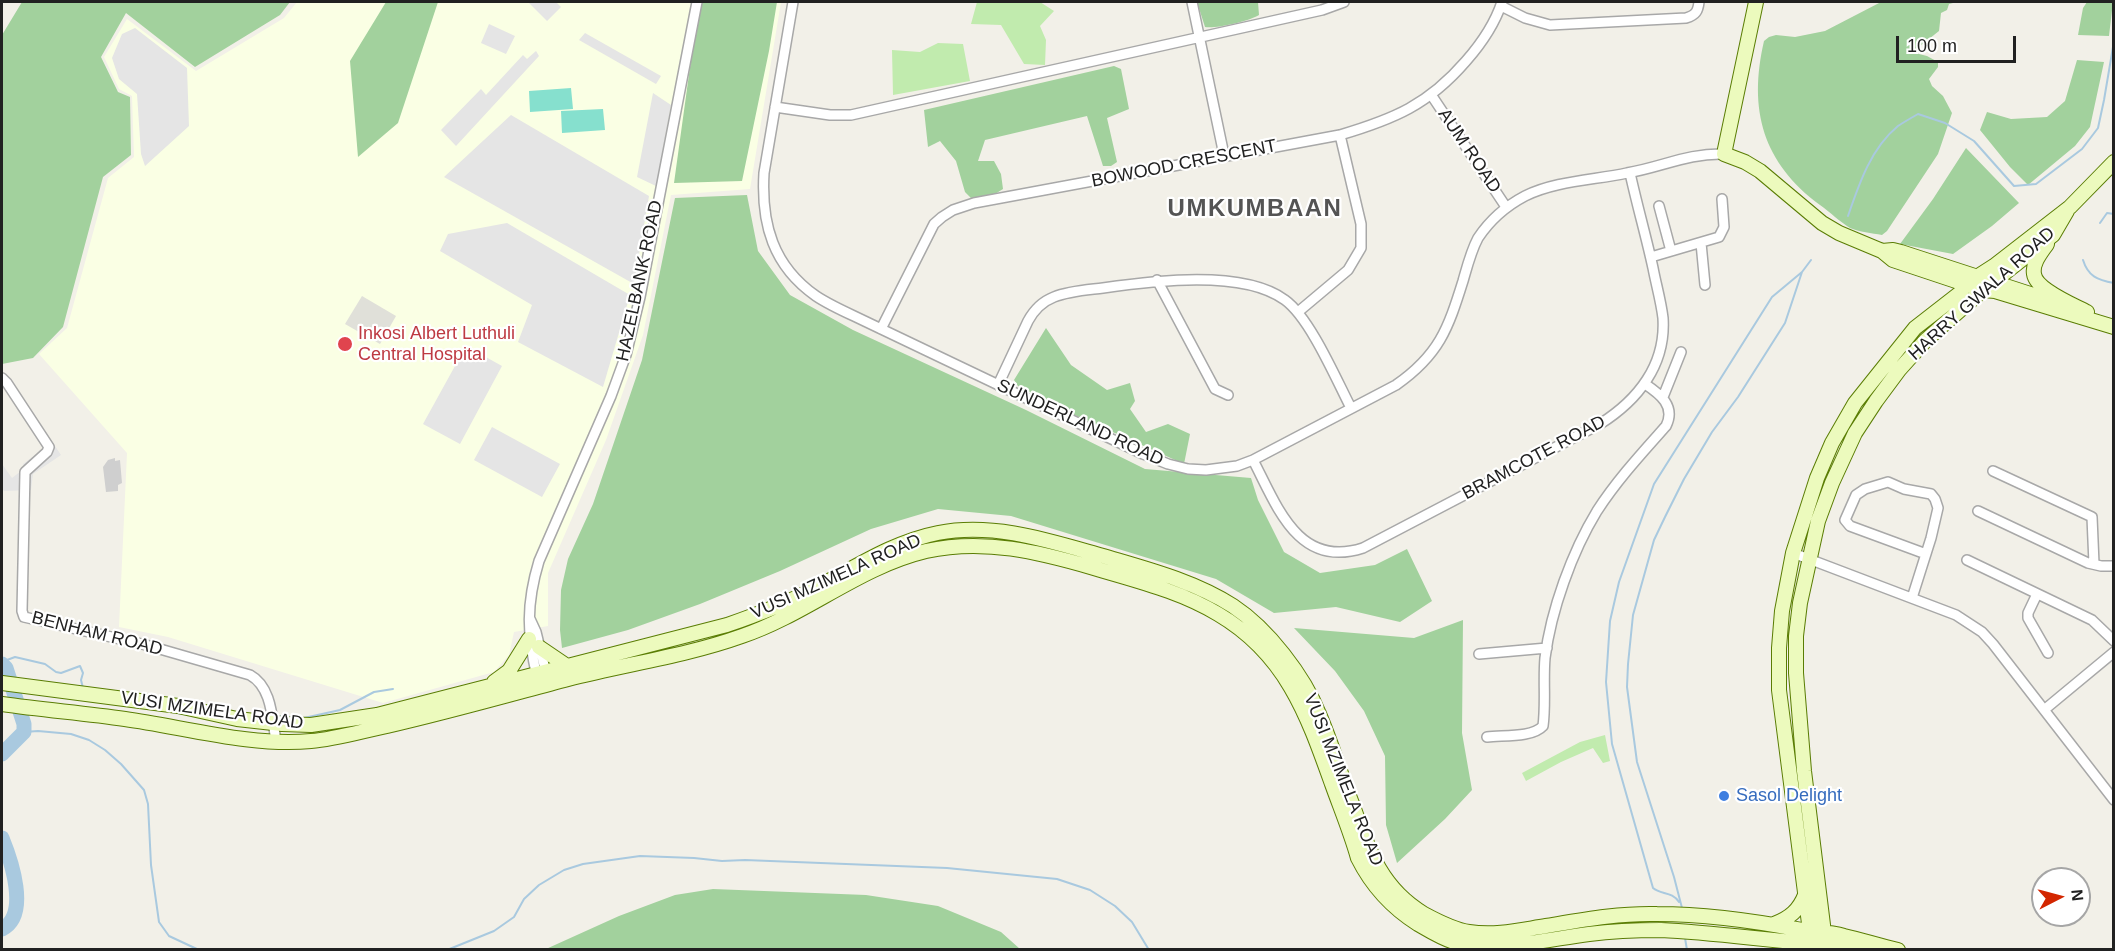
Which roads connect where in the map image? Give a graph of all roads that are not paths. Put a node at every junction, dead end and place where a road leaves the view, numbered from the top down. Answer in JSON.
{"nodes":[{"id":1,"x":697,"y":2,"type":"edge"},
{"id":2,"x":793,"y":2,"type":"edge"},
{"id":3,"x":1192,"y":2,"type":"edge"},
{"id":4,"x":1344,"y":2,"type":"edge"},
{"id":5,"x":1698,"y":2,"type":"edge"},
{"id":6,"x":1756,"y":2,"type":"edge"},
{"id":7,"x":1501,"y":4,"type":"edge"},
{"id":8,"x":1198,"y":37,"type":"junction"},
{"id":9,"x":1432,"y":96,"type":"junction"},
{"id":10,"x":775,"y":106,"type":"junction"},
{"id":11,"x":1340,"y":135,"type":"junction"},
{"id":12,"x":1724,"y":154,"type":"junction"},
{"id":13,"x":1224,"y":155,"type":"junction"},
{"id":14,"x":2114,"y":162,"type":"edge"},
{"id":15,"x":1630,"y":173,"type":"junction"},
{"id":16,"x":1722,"y":199,"type":"dead end"},
{"id":17,"x":1659,"y":206,"type":"dead end"},
{"id":18,"x":1506,"y":207,"type":"junction"},
{"id":19,"x":2070,"y":207,"type":"junction"},
{"id":20,"x":2053,"y":235,"type":"junction"},
{"id":21,"x":1701,"y":243,"type":"junction"},
{"id":22,"x":1671,"y":251,"type":"junction"},
{"id":23,"x":1882,"y":251,"type":"junction"},
{"id":24,"x":1650,"y":257,"type":"junction"},
{"id":25,"x":1934,"y":274,"type":"junction"},
{"id":26,"x":1157,"y":280,"type":"junction"},
{"id":27,"x":1985,"y":283,"type":"junction"},
{"id":28,"x":1966,"y":284,"type":"junction"},
{"id":29,"x":1705,"y":285,"type":"dead end"},
{"id":30,"x":1940,"y":307,"type":"junction"},
{"id":31,"x":1298,"y":312,"type":"junction"},
{"id":32,"x":2087,"y":312,"type":"junction"},
{"id":33,"x":2114,"y":326,"type":"edge"},
{"id":34,"x":881,"y":329,"type":"junction"},
{"id":35,"x":1681,"y":352,"type":"dead end"},
{"id":36,"x":2,"y":378,"type":"edge"},
{"id":37,"x":1645,"y":384,"type":"junction"},
{"id":38,"x":998,"y":385,"type":"junction"},
{"id":39,"x":1227,"y":395,"type":"dead end"},
{"id":40,"x":1663,"y":397,"type":"junction"},
{"id":41,"x":1351,"y":408,"type":"junction"},
{"id":42,"x":1253,"y":460,"type":"junction"},
{"id":43,"x":1993,"y":471,"type":"dead end"},
{"id":44,"x":1978,"y":511,"type":"dead end"},
{"id":45,"x":1793,"y":553,"type":"junction"},
{"id":46,"x":1926,"y":554,"type":"junction"},
{"id":47,"x":1810,"y":558,"type":"junction"},
{"id":48,"x":1967,"y":560,"type":"dead end"},
{"id":49,"x":2094,"y":564,"type":"junction"},
{"id":50,"x":2114,"y":566,"type":"edge"},
{"id":51,"x":2037,"y":594,"type":"junction"},
{"id":52,"x":1912,"y":598,"type":"junction"},
{"id":53,"x":2114,"y":641,"type":"edge"},
{"id":54,"x":534,"y":643,"type":"junction"},
{"id":55,"x":1547,"y":648,"type":"junction"},
{"id":56,"x":2114,"y":652,"type":"edge"},
{"id":57,"x":2048,"y":653,"type":"dead end"},
{"id":58,"x":1479,"y":654,"type":"dead end"},
{"id":59,"x":567,"y":666,"type":"junction"},
{"id":60,"x":543,"y":679,"type":"junction"},
{"id":61,"x":2,"y":683,"type":"edge"},
{"id":62,"x":490,"y":685,"type":"junction"},
{"id":63,"x":2,"y":704,"type":"edge"},
{"id":64,"x":2044,"y":710,"type":"junction"},
{"id":65,"x":273,"y":723,"type":"junction"},
{"id":66,"x":1487,"y":737,"type":"dead end"},
{"id":67,"x":276,"y":741,"type":"junction"},
{"id":68,"x":2112,"y":798,"type":"edge"},
{"id":69,"x":1805,"y":895,"type":"junction"},
{"id":70,"x":1774,"y":924,"type":"junction"},
{"id":71,"x":1780,"y":942,"type":"junction"},
{"id":72,"x":1818,"y":942,"type":"edge"},
{"id":73,"x":1881,"y":946,"type":"junction"},
{"id":74,"x":1854,"y":948,"type":"edge"},
{"id":75,"x":1798,"y":950,"type":"edge"},
{"id":76,"x":1898,"y":950,"type":"edge"}],
"edges":[{"from":1,"to":54,"type":"street","name":"HAZELBANK ROAD"},
{"from":2,"to":10,"type":"street","name":"SUNDERLAND ROAD"},
{"from":3,"to":8,"type":"street"},
{"from":4,"to":8,"type":"street"},
{"from":5,"to":7,"type":"street"},
{"from":6,"to":12,"type":"main road"},
{"from":7,"to":9,"type":"street","name":"BOWOOD CRESCENT"},
{"from":8,"to":10,"type":"street"},
{"from":8,"to":13,"type":"street"},
{"from":9,"to":11,"type":"street","name":"BOWOOD CRESCENT"},
{"from":9,"to":18,"type":"street","name":"AUM ROAD"},
{"from":10,"to":34,"type":"street","name":"SUNDERLAND ROAD"},
{"from":11,"to":13,"type":"street","name":"BOWOOD CRESCENT"},
{"from":11,"to":31,"type":"street"},
{"from":12,"to":15,"type":"street","name":"SUNDERLAND ROAD"},
{"from":12,"to":23,"type":"main road"},
{"from":13,"to":34,"type":"street","name":"BOWOOD CRESCENT"},
{"from":14,"to":19,"type":"main road","name":"HARRY GWALA ROAD"},
{"from":15,"to":18,"type":"street","name":"SUNDERLAND ROAD"},
{"from":15,"to":24,"type":"street","name":"BRAMCOTE ROAD"},
{"from":16,"to":21,"type":"street"},
{"from":17,"to":22,"type":"street"},
{"from":18,"to":41,"type":"street","name":"SUNDERLAND ROAD"},
{"from":19,"to":20,"type":"main road","name":"HARRY GWALA ROAD"},
{"from":19,"to":27,"type":"main road","name":"HARRY GWALA ROAD"},
{"from":20,"to":27,"type":"main road","name":"HARRY GWALA ROAD"},
{"from":20,"to":32,"type":"main road"},
{"from":21,"to":22,"type":"street"},
{"from":21,"to":29,"type":"street"},
{"from":22,"to":24,"type":"street"},
{"from":23,"to":25,"type":"main road"},
{"from":23,"to":27,"type":"main road"},
{"from":24,"to":37,"type":"street","name":"BRAMCOTE ROAD"},
{"from":25,"to":28,"type":"main road"},
{"from":25,"to":30,"type":"main road"},
{"from":26,"to":31,"type":"street"},
{"from":26,"to":38,"type":"street"},
{"from":26,"to":39,"type":"street"},
{"from":27,"to":28,"type":"main road"},
{"from":27,"to":32,"type":"main road"},
{"from":27,"to":33,"type":"main road"},
{"from":27,"to":47,"type":"main road","name":"HARRY GWALA ROAD"},
{"from":28,"to":30,"type":"main road","name":"HARRY GWALA ROAD"},
{"from":30,"to":45,"type":"main road","name":"HARRY GWALA ROAD"},
{"from":31,"to":41,"type":"street"},
{"from":32,"to":33,"type":"main road"},
{"from":34,"to":38,"type":"street","name":"SUNDERLAND ROAD"},
{"from":35,"to":40,"type":"street"},
{"from":36,"to":65,"type":"street","name":"BENHAM ROAD"},
{"from":37,"to":40,"type":"street"},
{"from":37,"to":42,"type":"street","name":"BRAMCOTE ROAD"},
{"from":38,"to":42,"type":"street","name":"SUNDERLAND ROAD"},
{"from":40,"to":55,"type":"street"},
{"from":41,"to":42,"type":"street","name":"SUNDERLAND ROAD"},
{"from":43,"to":49,"type":"street"},
{"from":44,"to":49,"type":"street"},
{"from":45,"to":47,"type":"street"},
{"from":45,"to":69,"type":"main road","name":"HARRY GWALA ROAD"},
{"from":46,"to":46,"type":"street"},
{"from":46,"to":52,"type":"street"},
{"from":47,"to":52,"type":"street"},
{"from":47,"to":72,"type":"main road","name":"HARRY GWALA ROAD"},
{"from":48,"to":51,"type":"street"},
{"from":49,"to":50,"type":"street"},
{"from":51,"to":53,"type":"street"},
{"from":51,"to":57,"type":"street"},
{"from":52,"to":64,"type":"street"},
{"from":54,"to":59,"type":"main road"},
{"from":54,"to":60,"type":"street","name":"HAZELBANK ROAD"},
{"from":54,"to":62,"type":"main road"},
{"from":55,"to":58,"type":"street"},
{"from":55,"to":66,"type":"street"},
{"from":56,"to":64,"type":"street"},
{"from":59,"to":60,"type":"main road","name":"VUSI MZIMELA ROAD"},
{"from":59,"to":70,"type":"main road","name":"VUSI MZIMELA ROAD"},
{"from":60,"to":62,"type":"main road","name":"VUSI MZIMELA ROAD"},
{"from":60,"to":67,"type":"main road","name":"VUSI MZIMELA ROAD"},
{"from":60,"to":71,"type":"main road","name":"VUSI MZIMELA ROAD"},
{"from":61,"to":65,"type":"main road","name":"VUSI MZIMELA ROAD"},
{"from":62,"to":65,"type":"main road","name":"VUSI MZIMELA ROAD"},
{"from":63,"to":67,"type":"main road","name":"VUSI MZIMELA ROAD"},
{"from":64,"to":68,"type":"street"},
{"from":65,"to":67,"type":"street","name":"BENHAM ROAD"},
{"from":69,"to":70,"type":"main road"},
{"from":69,"to":72,"type":"main road","name":"HARRY GWALA ROAD"},
{"from":70,"to":72,"type":"main road","name":"VUSI MZIMELA ROAD"},
{"from":71,"to":72,"type":"main road","name":"VUSI MZIMELA ROAD"},
{"from":71,"to":75,"type":"main road"},
{"from":72,"to":73,"type":"main road","name":"VUSI MZIMELA ROAD"},
{"from":72,"to":74,"type":"main road","name":"VUSI MZIMELA ROAD"},
{"from":73,"to":74,"type":"main road","name":"VUSI MZIMELA ROAD"},
{"from":73,"to":76,"type":"main road","name":"VUSI MZIMELA ROAD"}]}
